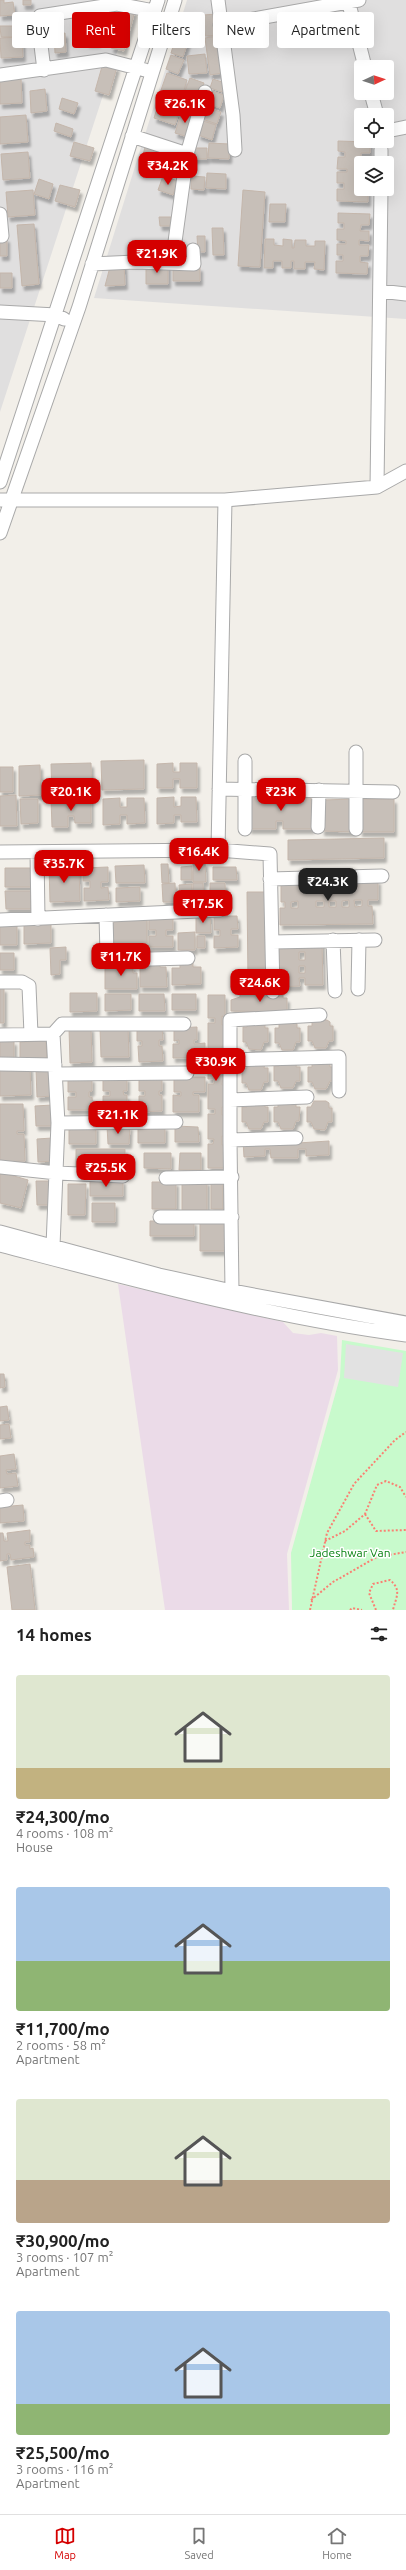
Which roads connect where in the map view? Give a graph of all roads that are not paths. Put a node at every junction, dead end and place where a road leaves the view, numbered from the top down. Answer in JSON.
{"nodes":[{"id":1,"x":175,"y":0,"type":"edge"},
{"id":2,"x":218,"y":0,"type":"edge"},
{"id":3,"x":352,"y":1,"type":"edge"},
{"id":4,"x":156,"y":5,"type":"edge"},
{"id":5,"x":219,"y":12,"type":"edge"},
{"id":6,"x":269,"y":16,"type":"edge"},
{"id":7,"x":223,"y":48,"type":"edge"},
{"id":8,"x":364,"y":60,"type":"edge"},
{"id":9,"x":137,"y":67,"type":"junction"},
{"id":10,"x":44,"y":70,"type":"junction"},
{"id":11,"x":152,"y":72,"type":"junction"},
{"id":12,"x":0,"y":75,"type":"edge"},
{"id":13,"x":205,"y":92,"type":"dead end"},
{"id":14,"x":406,"y":127,"type":"edge"},
{"id":15,"x":394,"y":130,"type":"edge"},
{"id":16,"x":132,"y":136,"type":"junction"},
{"id":17,"x":235,"y":150,"type":"dead end"},
{"id":18,"x":381,"y":150,"type":"dead end"},
{"id":19,"x":187,"y":154,"type":"junction"},
{"id":20,"x":381,"y":156,"type":"edge"},
{"id":21,"x":381,"y":196,"type":"edge"},
{"id":22,"x":0,"y":214,"type":"edge"},
{"id":23,"x":0,"y":236,"type":"edge"},
{"id":24,"x":174,"y":248,"type":"dead end"},
{"id":25,"x":193,"y":250,"type":"dead end"},
{"id":26,"x":92,"y":264,"type":"junction"},
{"id":27,"x":380,"y":292,"type":"junction"},
{"id":28,"x":406,"y":294,"type":"edge"},
{"id":29,"x":0,"y":312,"type":"edge"},
{"id":30,"x":56,"y":315,"type":"junction"},
{"id":31,"x":73,"y":322,"type":"junction"},
{"id":32,"x":406,"y":471,"type":"edge"},
{"id":33,"x":0,"y":482,"type":"edge"},
{"id":34,"x":377,"y":487,"type":"junction"},
{"id":35,"x":6,"y":500,"type":"edge"},
{"id":36,"x":225,"y":500,"type":"junction"},
{"id":37,"x":0,"y":533,"type":"edge"},
{"id":38,"x":356,"y":752,"type":"dead end"},
{"id":39,"x":245,"y":761,"type":"dead end"},
{"id":40,"x":219,"y":789,"type":"junction"},
{"id":41,"x":245,"y":789,"type":"junction"},
{"id":42,"x":319,"y":790,"type":"junction"},
{"id":43,"x":356,"y":791,"type":"junction"},
{"id":44,"x":393,"y":792,"type":"dead end"},
{"id":45,"x":318,"y":827,"type":"dead end"},
{"id":46,"x":245,"y":829,"type":"dead end"},
{"id":47,"x":356,"y":829,"type":"dead end"},
{"id":48,"x":218,"y":850,"type":"junction"},
{"id":49,"x":0,"y":852,"type":"edge"},
{"id":50,"x":37,"y":852,"type":"junction"},
{"id":51,"x":382,"y":876,"type":"dead end"},
{"id":52,"x":270,"y":879,"type":"junction"},
{"id":53,"x":220,"y":910,"type":"dead end"},
{"id":54,"x":106,"y":915,"type":"junction"},
{"id":55,"x":38,"y":919,"type":"junction"},
{"id":56,"x":0,"y":920,"type":"edge"},
{"id":57,"x":333,"y":940,"type":"junction"},
{"id":58,"x":359,"y":940,"type":"junction"},
{"id":59,"x":375,"y":940,"type":"dead end"},
{"id":60,"x":272,"y":942,"type":"junction"},
{"id":61,"x":188,"y":958,"type":"dead end"},
{"id":62,"x":0,"y":982,"type":"edge"},
{"id":63,"x":358,"y":989,"type":"dead end"},
{"id":64,"x":335,"y":991,"type":"dead end"},
{"id":65,"x":273,"y":992,"type":"dead end"},
{"id":66,"x":320,"y":1015,"type":"dead end"},
{"id":67,"x":184,"y":1024,"type":"dead end"},
{"id":68,"x":31,"y":1034,"type":"junction"},
{"id":69,"x":54,"y":1034,"type":"junction"},
{"id":70,"x":0,"y":1035,"type":"edge"},
{"id":71,"x":230,"y":1060,"type":"junction"},
{"id":72,"x":0,"y":1064,"type":"edge"},
{"id":73,"x":56,"y":1069,"type":"junction"},
{"id":74,"x":187,"y":1073,"type":"dead end"},
{"id":75,"x":339,"y":1091,"type":"dead end"},
{"id":76,"x":307,"y":1097,"type":"dead end"},
{"id":77,"x":230,"y":1100,"type":"junction"},
{"id":78,"x":176,"y":1122,"type":"dead end"},
{"id":79,"x":58,"y":1123,"type":"junction"},
{"id":80,"x":296,"y":1138,"type":"dead end"},
{"id":81,"x":230,"y":1140,"type":"junction"},
{"id":82,"x":0,"y":1167,"type":"edge"},
{"id":83,"x":57,"y":1173,"type":"junction"},
{"id":84,"x":123,"y":1176,"type":"dead end"},
{"id":85,"x":232,"y":1176,"type":"junction"},
{"id":86,"x":166,"y":1178,"type":"dead end"},
{"id":87,"x":160,"y":1217,"type":"dead end"},
{"id":88,"x":232,"y":1217,"type":"junction"},
{"id":89,"x":0,"y":1232,"type":"edge"},
{"id":90,"x":0,"y":1245,"type":"edge"},
{"id":91,"x":53,"y":1246,"type":"junction"},
{"id":92,"x":157,"y":1280,"type":"junction"},
{"id":93,"x":232,"y":1291,"type":"junction"},
{"id":94,"x":406,"y":1323,"type":"edge"},
{"id":95,"x":406,"y":1335,"type":"edge"}],
"edges":[{"from":1,"to":11,"type":"street"},
{"from":2,"to":5,"type":"street"},
{"from":3,"to":6,"type":"street"},
{"from":3,"to":8,"type":"street"},
{"from":4,"to":9,"type":"street"},
{"from":4,"to":10,"type":"street"},
{"from":7,"to":17,"type":"street"},
{"from":9,"to":10,"type":"street"},
{"from":9,"to":11,"type":"street"},
{"from":9,"to":30,"type":"street"},
{"from":10,"to":12,"type":"street"},
{"from":11,"to":16,"type":"street"},
{"from":13,"to":19,"type":"street"},
{"from":14,"to":15,"type":"street"},
{"from":16,"to":19,"type":"street"},
{"from":16,"to":26,"type":"street"},
{"from":18,"to":20,"type":"street"},
{"from":19,"to":24,"type":"street"},
{"from":21,"to":27,"type":"street"},
{"from":22,"to":23,"type":"street"},
{"from":25,"to":26,"type":"street"},
{"from":26,"to":31,"type":"street"},
{"from":27,"to":28,"type":"street"},
{"from":27,"to":34,"type":"street"},
{"from":29,"to":30,"type":"street"},
{"from":30,"to":31,"type":"street"},
{"from":30,"to":33,"type":"street"},
{"from":31,"to":35,"type":"street"},
{"from":32,"to":34,"type":"street"},
{"from":34,"to":36,"type":"street"},
{"from":35,"to":36,"type":"street"},
{"from":35,"to":37,"type":"street"},
{"from":36,"to":40,"type":"street"},
{"from":38,"to":43,"type":"street"},
{"from":39,"to":41,"type":"street"},
{"from":40,"to":41,"type":"street"},
{"from":40,"to":48,"type":"street"},
{"from":41,"to":42,"type":"street"},
{"from":41,"to":46,"type":"street"},
{"from":42,"to":43,"type":"street"},
{"from":42,"to":45,"type":"street"},
{"from":43,"to":44,"type":"street"},
{"from":43,"to":47,"type":"street"},
{"from":48,"to":50,"type":"street"},
{"from":48,"to":52,"type":"street"},
{"from":49,"to":50,"type":"street"},
{"from":50,"to":55,"type":"street"},
{"from":51,"to":52,"type":"street"},
{"from":52,"to":60,"type":"street"},
{"from":53,"to":54,"type":"street"},
{"from":54,"to":55,"type":"street"},
{"from":54,"to":61,"type":"street"},
{"from":55,"to":56,"type":"street"},
{"from":57,"to":58,"type":"street"},
{"from":57,"to":60,"type":"street"},
{"from":57,"to":64,"type":"street"},
{"from":58,"to":59,"type":"street"},
{"from":58,"to":63,"type":"street"},
{"from":60,"to":65,"type":"street"},
{"from":62,"to":68,"type":"street"},
{"from":66,"to":71,"type":"street"},
{"from":67,"to":69,"type":"street"},
{"from":68,"to":69,"type":"street"},
{"from":68,"to":70,"type":"street"},
{"from":69,"to":73,"type":"street"},
{"from":71,"to":75,"type":"street"},
{"from":71,"to":77,"type":"street"},
{"from":72,"to":73,"type":"street"},
{"from":73,"to":74,"type":"street"},
{"from":73,"to":79,"type":"street"},
{"from":76,"to":77,"type":"street"},
{"from":77,"to":81,"type":"street"},
{"from":78,"to":79,"type":"street"},
{"from":79,"to":83,"type":"street"},
{"from":80,"to":81,"type":"street"},
{"from":81,"to":85,"type":"street"},
{"from":82,"to":83,"type":"street"},
{"from":83,"to":84,"type":"street"},
{"from":83,"to":91,"type":"street"},
{"from":85,"to":86,"type":"street"},
{"from":85,"to":88,"type":"street"},
{"from":87,"to":88,"type":"street"},
{"from":88,"to":93,"type":"street"},
{"from":89,"to":91,"type":"street"},
{"from":90,"to":92,"type":"street"},
{"from":91,"to":92,"type":"street"},
{"from":92,"to":93,"type":"street"},
{"from":92,"to":95,"type":"street"},
{"from":93,"to":94,"type":"street"}]}
